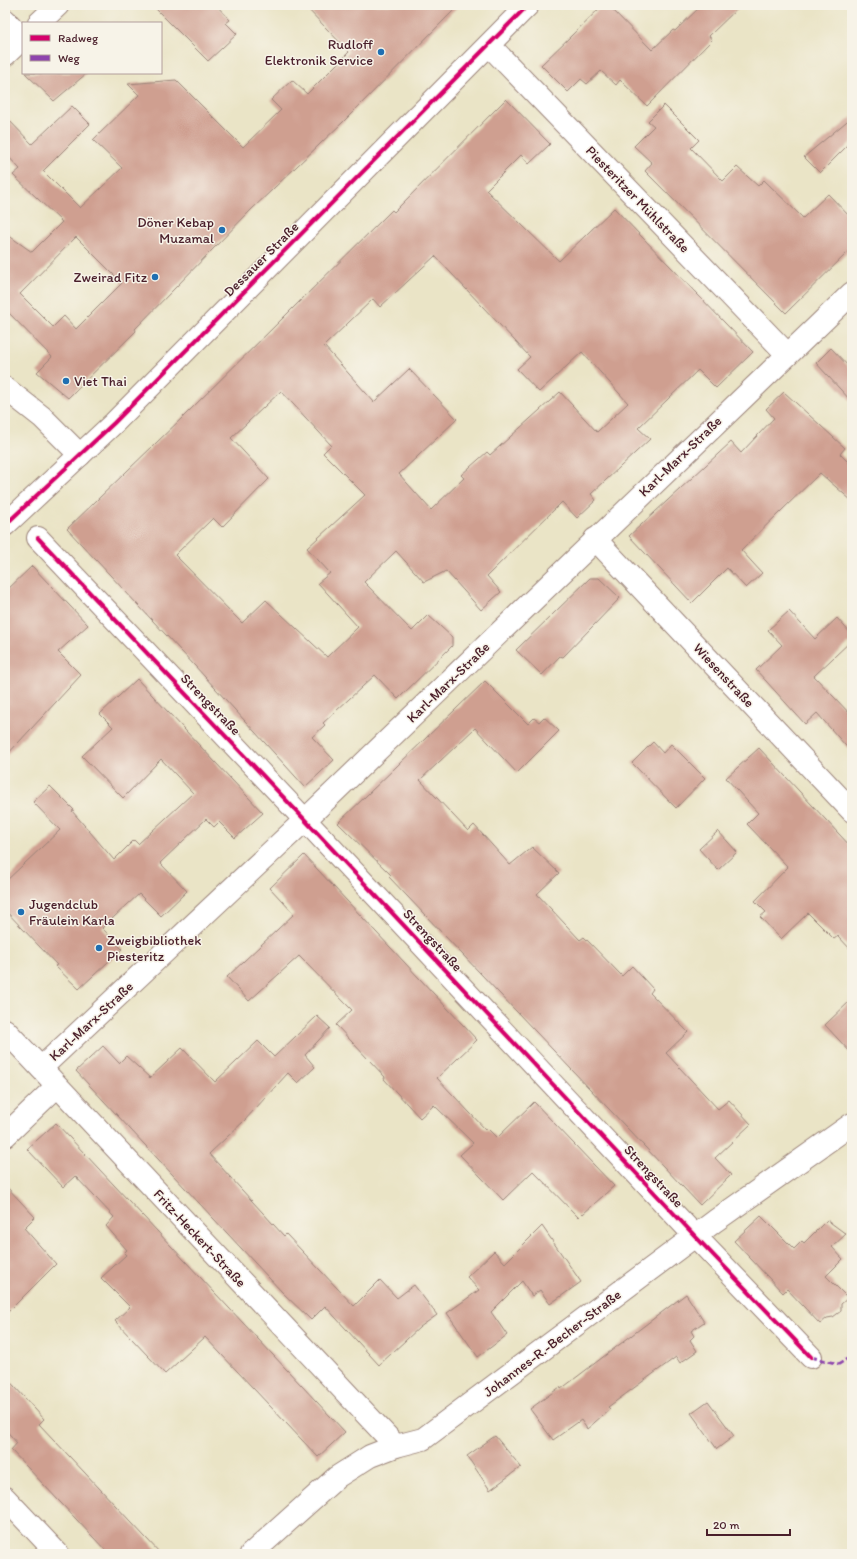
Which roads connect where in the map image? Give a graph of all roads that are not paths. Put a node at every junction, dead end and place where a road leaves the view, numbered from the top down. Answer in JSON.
{"nodes":[{"id":1,"x":58,"y":5,"type":"edge"},
{"id":2,"x":528,"y":5,"type":"edge"},
{"id":3,"x":5,"y":20,"type":"edge"},
{"id":4,"x":40,"y":22,"type":"edge"},
{"id":5,"x":22,"y":37,"type":"edge"},
{"id":6,"x":22,"y":39,"type":"edge"},
{"id":7,"x":489,"y":45,"type":"junction"},
{"id":8,"x":5,"y":55,"type":"edge"},
{"id":9,"x":852,"y":293,"type":"edge"},
{"id":10,"x":787,"y":354,"type":"junction"},
{"id":11,"x":5,"y":388,"type":"edge"},
{"id":12,"x":80,"y":455,"type":"junction"},
{"id":13,"x":5,"y":525,"type":"edge"},
{"id":14,"x":38,"y":538,"type":"dead end"},
{"id":15,"x":595,"y":539,"type":"junction"},
{"id":16,"x":852,"y":811,"type":"edge"},
{"id":17,"x":305,"y":820,"type":"junction"},
{"id":18,"x":5,"y":1030,"type":"edge"},
{"id":19,"x":41,"y":1068,"type":"junction"},
{"id":20,"x":57,"y":1086,"type":"junction"},
{"id":21,"x":852,"y":1124,"type":"edge"},
{"id":22,"x":5,"y":1136,"type":"edge"},
{"id":23,"x":695,"y":1236,"type":"junction"},
{"id":24,"x":811,"y":1357,"type":"dead end"},
{"id":25,"x":396,"y":1446,"type":"junction"},
{"id":26,"x":5,"y":1498,"type":"edge"},
{"id":27,"x":58,"y":1554,"type":"edge"},
{"id":28,"x":251,"y":1554,"type":"edge"}],
"edges":[{"from":1,"to":4,"type":"street"},
{"from":2,"to":7,"type":"street","name":"Dessauer Straße"},
{"from":3,"to":5,"type":"street"},
{"from":6,"to":8,"type":"street"},
{"from":7,"to":10,"type":"street","name":"Piesteritzer Mühlstraße"},
{"from":7,"to":12,"type":"street","name":"Dessauer Straße"},
{"from":9,"to":10,"type":"street","name":"Karl-Marx-Straße"},
{"from":10,"to":15,"type":"street","name":"Karl-Marx-Straße"},
{"from":11,"to":12,"type":"street"},
{"from":12,"to":13,"type":"street","name":"Dessauer Straße"},
{"from":14,"to":17,"type":"street","name":"Strengstraße"},
{"from":15,"to":16,"type":"street","name":"Wiesenstraße"},
{"from":15,"to":17,"type":"street","name":"Karl-Marx-Straße"},
{"from":17,"to":19,"type":"street","name":"Karl-Marx-Straße"},
{"from":17,"to":23,"type":"street","name":"Strengstraße"},
{"from":18,"to":19,"type":"street","name":"Fritz-Heckert-Straße"},
{"from":19,"to":20,"type":"street","name":"Fritz-Heckert-Straße"},
{"from":20,"to":22,"type":"street"},
{"from":20,"to":25,"type":"street","name":"Fritz-Heckert-Straße"},
{"from":21,"to":23,"type":"street","name":"Johannes-R.-Becher-Straße"},
{"from":23,"to":24,"type":"street","name":"Strengstraße"},
{"from":23,"to":25,"type":"street","name":"Johannes-R.-Becher-Straße"},
{"from":25,"to":28,"type":"street","name":"Johannes-R.-Becher-Straße"},
{"from":26,"to":27,"type":"street"}]}
